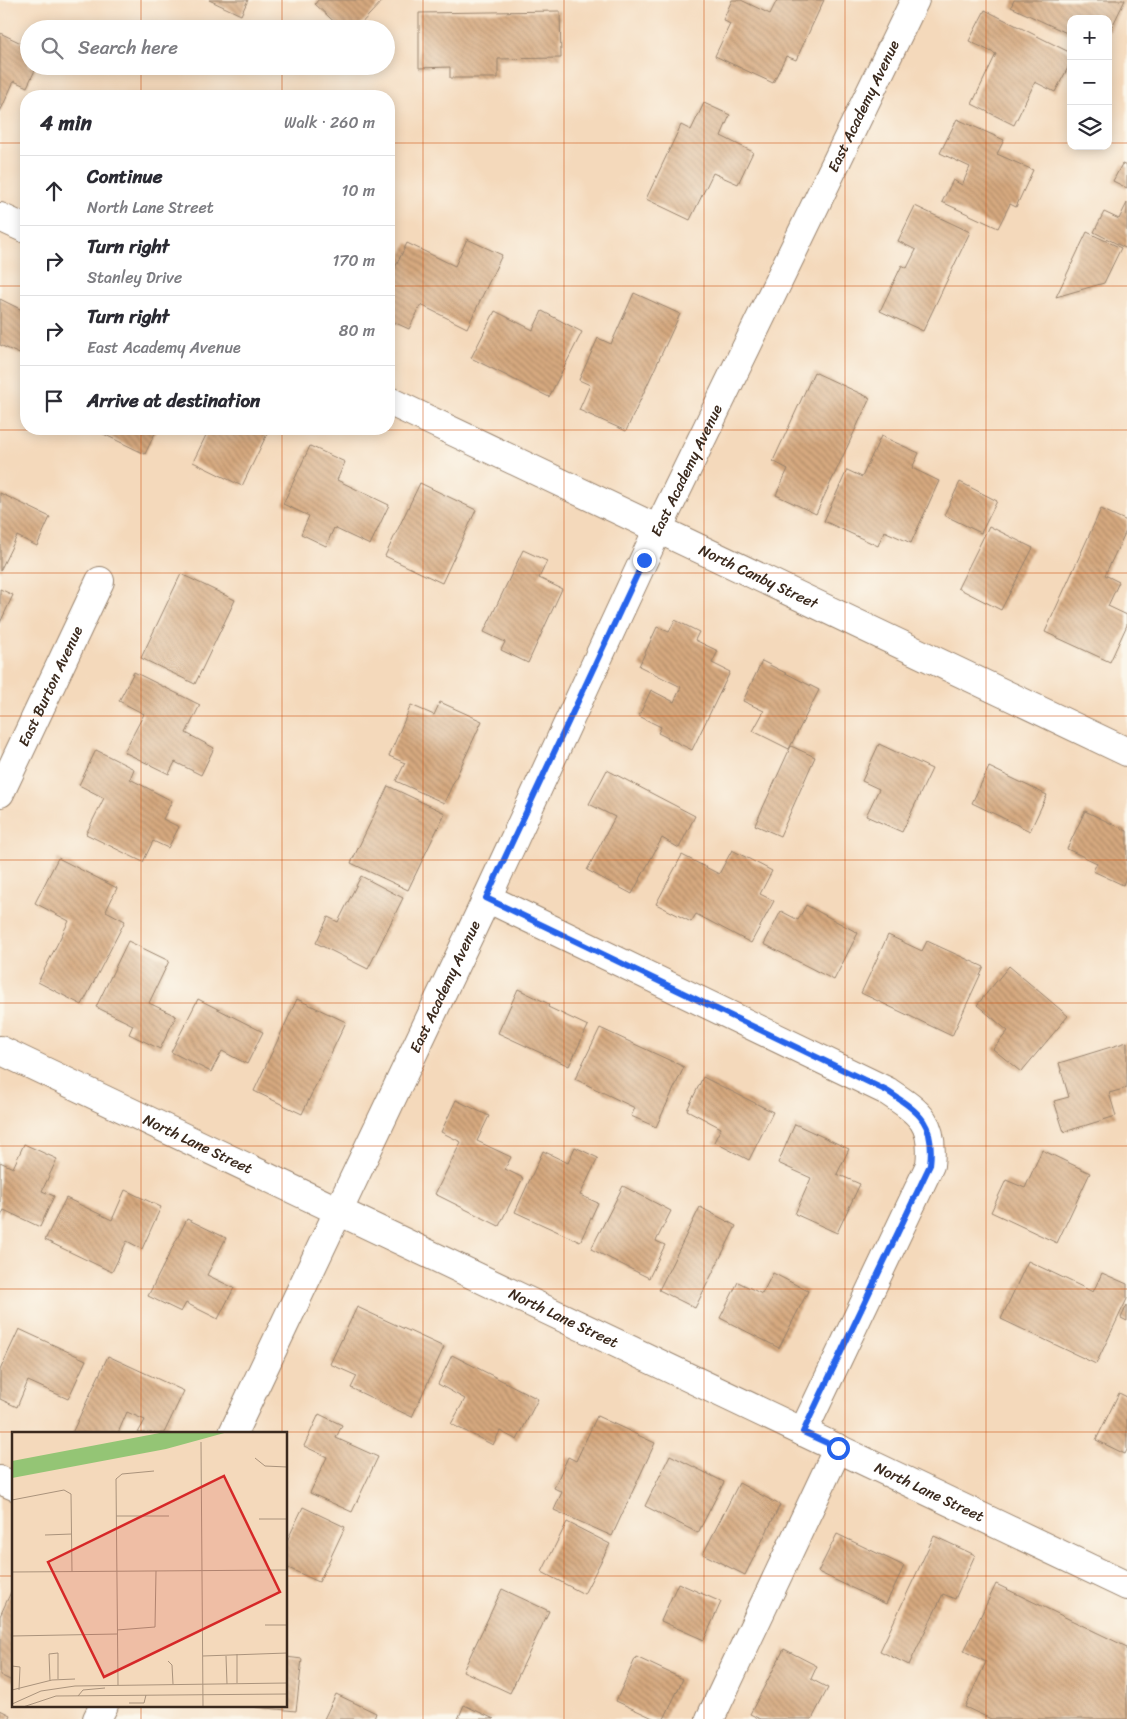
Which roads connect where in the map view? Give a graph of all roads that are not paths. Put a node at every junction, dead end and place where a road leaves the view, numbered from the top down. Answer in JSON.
{"nodes":[{"id":1,"x":914,"y":0,"type":"edge"},
{"id":2,"x":0,"y":217,"type":"edge"},
{"id":3,"x":20,"y":226,"type":"edge"},
{"id":4,"x":395,"y":404,"type":"edge"},
{"id":5,"x":658,"y":529,"type":"junction"},
{"id":6,"x":100,"y":581,"type":"dead end"},
{"id":7,"x":1127,"y":752,"type":"edge"},
{"id":8,"x":0,"y":792,"type":"edge"},
{"id":9,"x":486,"y":898,"type":"junction"},
{"id":10,"x":0,"y":1050,"type":"edge"},
{"id":11,"x":337,"y":1210,"type":"junction"},
{"id":12,"x":233,"y":1432,"type":"edge"},
{"id":13,"x":803,"y":1432,"type":"junction"},
{"id":14,"x":838,"y":1448,"type":"junction"},
{"id":15,"x":0,"y":1480,"type":"edge"},
{"id":16,"x":12,"y":1485,"type":"edge"},
{"id":17,"x":1127,"y":1586,"type":"edge"},
{"id":18,"x":104,"y":1706,"type":"edge"},
{"id":19,"x":97,"y":1719,"type":"edge"},
{"id":20,"x":710,"y":1719,"type":"edge"}],
"edges":[{"from":1,"to":5,"type":"street","name":"East Academy Avenue"},
{"from":2,"to":3,"type":"street"},
{"from":4,"to":5,"type":"street","name":"North Canby Street"},
{"from":5,"to":7,"type":"street","name":"North Canby Street"},
{"from":5,"to":9,"type":"street","name":"East Academy Avenue"},
{"from":6,"to":8,"type":"street","name":"East Burton Avenue"},
{"from":9,"to":11,"type":"street","name":"East Academy Avenue"},
{"from":9,"to":13,"type":"street"},
{"from":10,"to":11,"type":"street","name":"North Lane Street"},
{"from":11,"to":12,"type":"street","name":"East Academy Avenue"},
{"from":11,"to":13,"type":"street","name":"North Lane Street"},
{"from":13,"to":14,"type":"street","name":"North Lane Street"},
{"from":14,"to":17,"type":"street","name":"North Lane Street"},
{"from":14,"to":20,"type":"street"},
{"from":15,"to":16,"type":"street"},
{"from":18,"to":19,"type":"street"}]}
